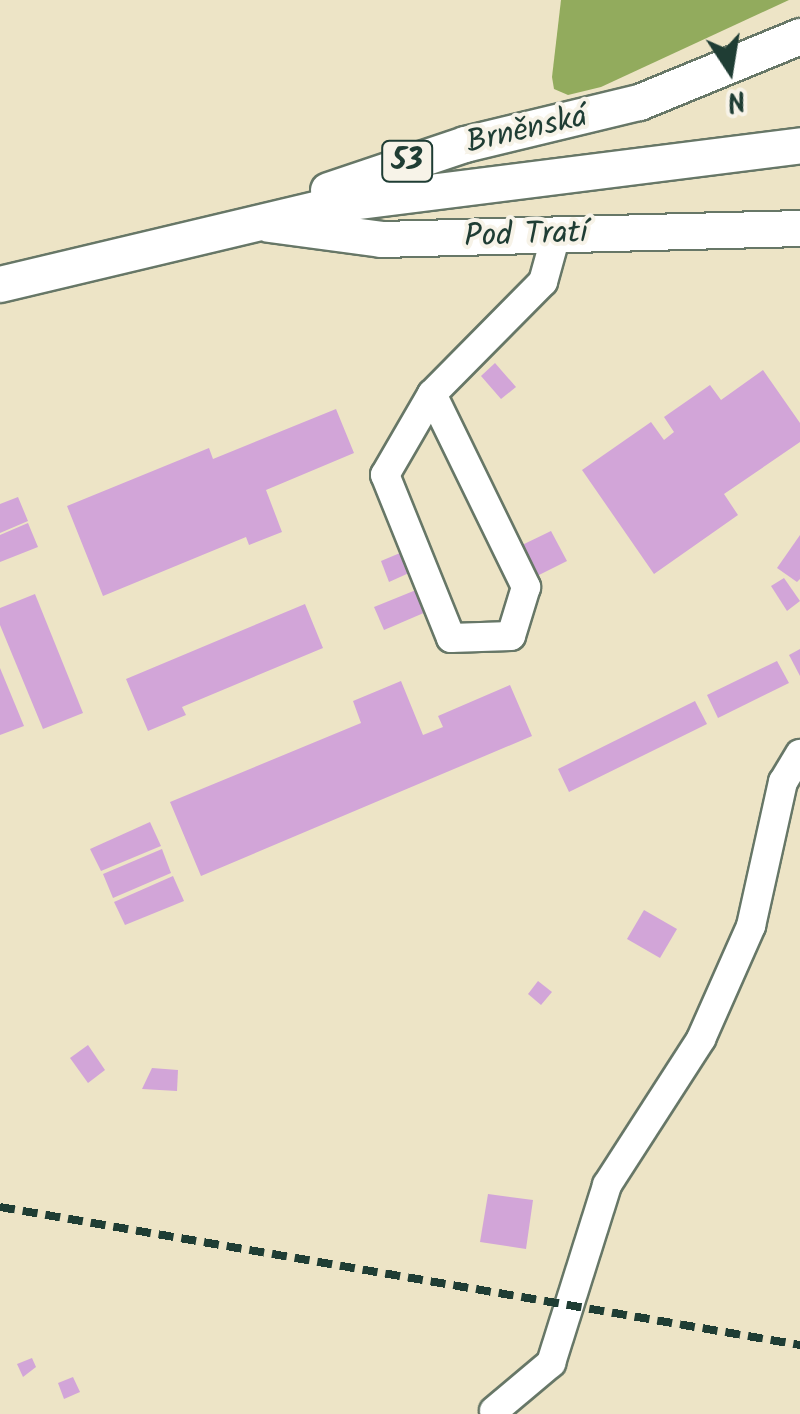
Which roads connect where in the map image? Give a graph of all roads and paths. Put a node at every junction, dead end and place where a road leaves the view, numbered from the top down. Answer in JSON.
{"nodes":[{"id":1,"x":800,"y":36,"type":"edge"},
{"id":2,"x":567,"y":124,"type":"junction"},
{"id":3,"x":800,"y":146,"type":"edge"},
{"id":4,"x":410,"y":192,"type":"junction"},
{"id":5,"x":253,"y":220,"type":"junction"},
{"id":6,"x":800,"y":228,"type":"edge"},
{"id":7,"x":556,"y":235,"type":"junction"},
{"id":8,"x":0,"y":284,"type":"edge"},
{"id":9,"x":432,"y":394,"type":"junction"},
{"id":10,"x":800,"y":754,"type":"edge"},
{"id":11,"x":494,"y":1411,"type":"dead end"}],
"edges":[{"from":1,"to":2,"type":"main road","name":"Brněnská","number":"53"},
{"from":2,"to":4,"type":"main road"},
{"from":2,"to":5,"type":"main road","name":"Brněnská","number":"53"},
{"from":3,"to":4,"type":"main road"},
{"from":4,"to":5,"type":"main road"},
{"from":5,"to":7,"type":"main road","name":"Pod Tratí"},
{"from":5,"to":8,"type":"main road","number":"53"},
{"from":6,"to":7,"type":"main road","name":"Pod Tratí"},
{"from":7,"to":9,"type":"lane"},
{"from":9,"to":9,"type":"lane"},
{"from":10,"to":11,"type":"lane"}]}
